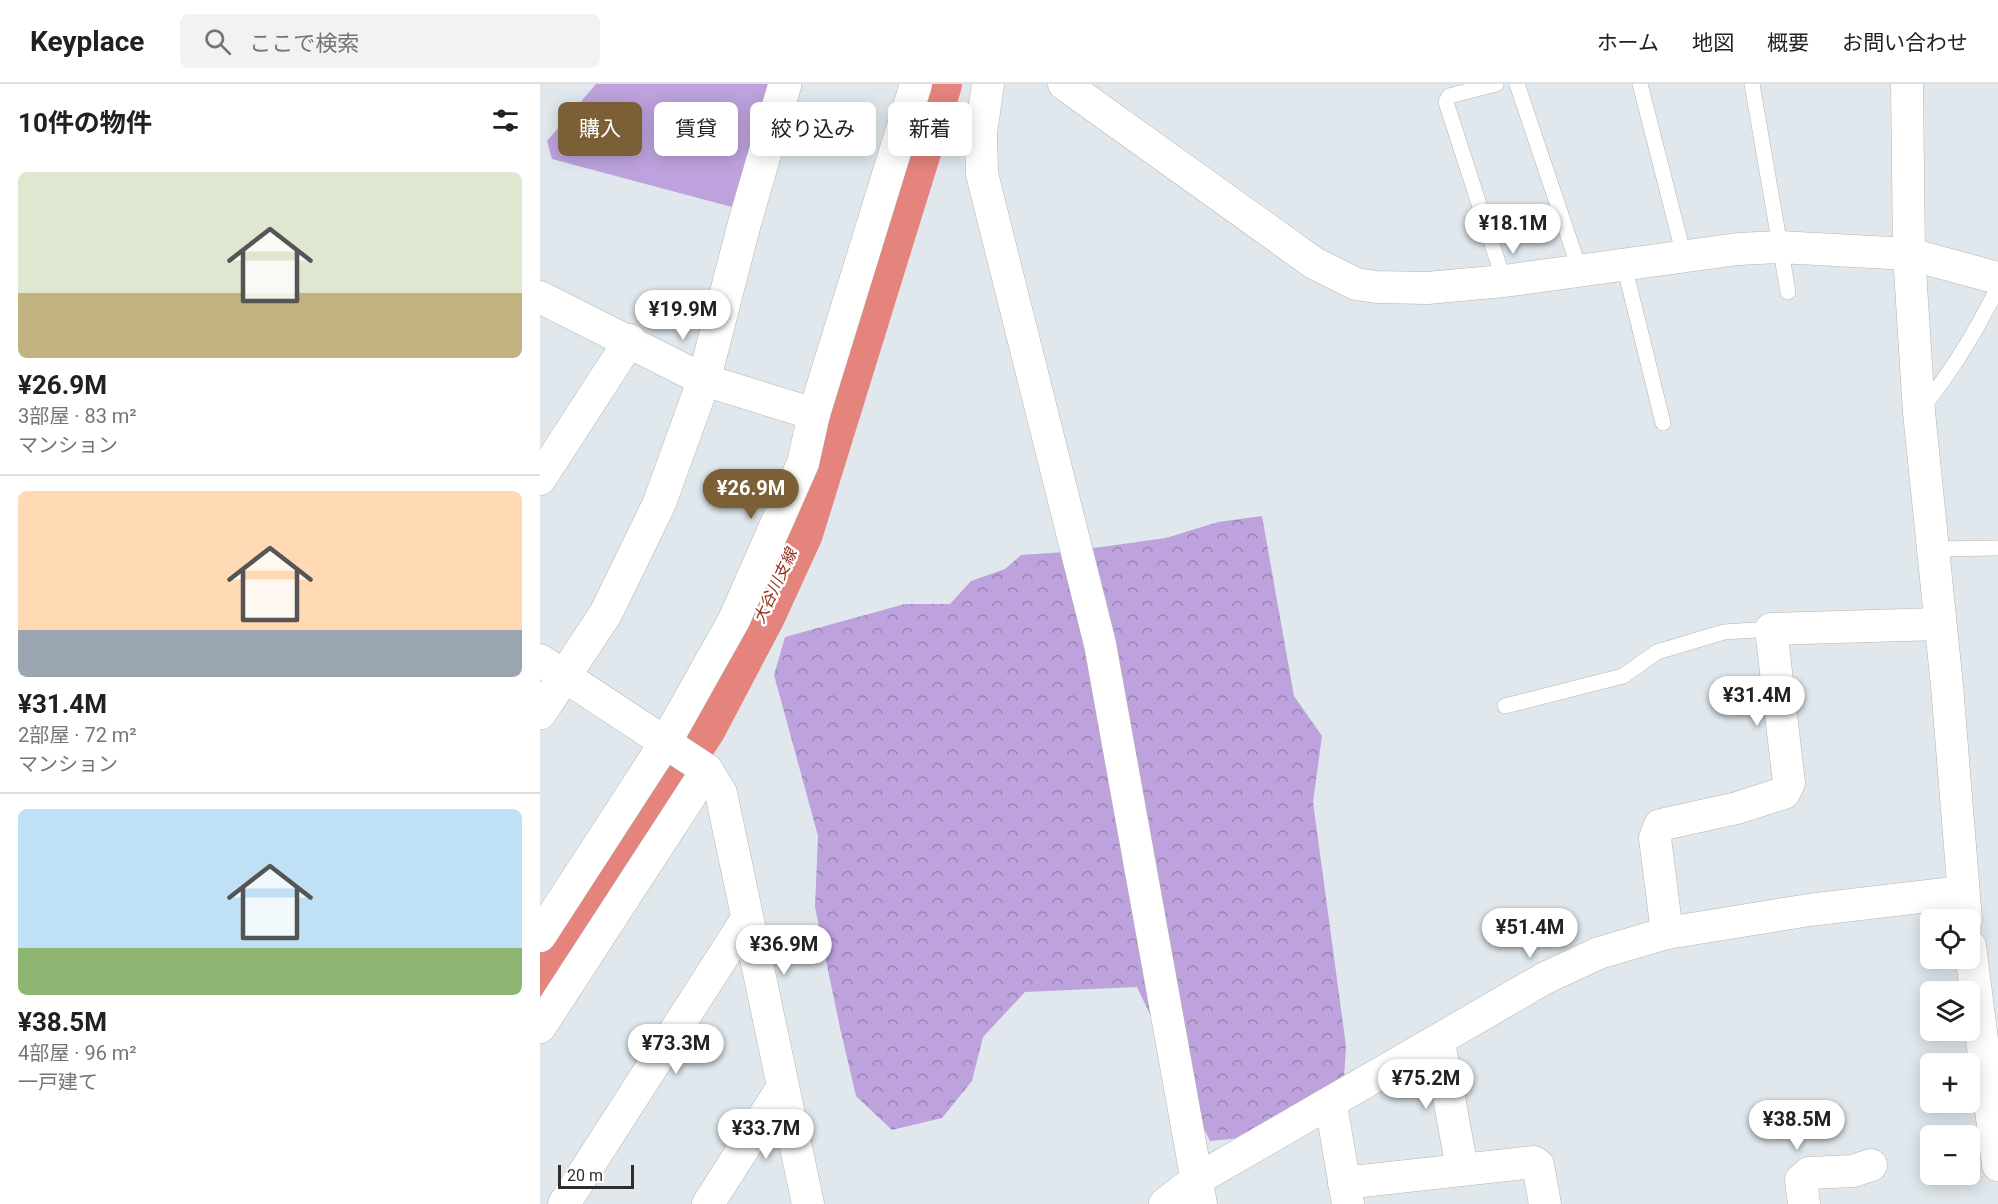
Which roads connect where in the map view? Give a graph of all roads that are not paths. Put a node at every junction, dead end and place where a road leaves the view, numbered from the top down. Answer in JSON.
{"nodes":[{"id":1,"x":785,"y":84,"type":"edge"},
{"id":2,"x":916,"y":84,"type":"edge"},
{"id":3,"x":988,"y":84,"type":"edge"},
{"id":4,"x":1064,"y":84,"type":"edge"},
{"id":5,"x":1496,"y":84,"type":"edge"},
{"id":6,"x":1517,"y":84,"type":"edge"},
{"id":7,"x":1640,"y":84,"type":"edge"},
{"id":8,"x":1752,"y":84,"type":"edge"},
{"id":9,"x":1907,"y":84,"type":"edge"},
{"id":10,"x":1779,"y":247,"type":"junction"},
{"id":11,"x":1909,"y":255,"type":"junction"},
{"id":12,"x":1684,"y":256,"type":"junction"},
{"id":13,"x":1624,"y":264,"type":"junction"},
{"id":14,"x":1580,"y":271,"type":"junction"},
{"id":15,"x":1998,"y":278,"type":"edge"},
{"id":16,"x":1504,"y":281,"type":"junction"},
{"id":17,"x":1998,"y":287,"type":"edge"},
{"id":18,"x":1788,"y":292,"type":"dead end"},
{"id":19,"x":540,"y":297,"type":"edge"},
{"id":20,"x":630,"y":340,"type":"junction"},
{"id":21,"x":704,"y":380,"type":"junction"},
{"id":22,"x":1919,"y":412,"type":"junction"},
{"id":23,"x":814,"y":414,"type":"junction"},
{"id":24,"x":1663,"y":423,"type":"dead end"},
{"id":25,"x":540,"y":478,"type":"edge"},
{"id":26,"x":1998,"y":548,"type":"edge"},
{"id":27,"x":1931,"y":549,"type":"junction"},
{"id":28,"x":1940,"y":624,"type":"junction"},
{"id":29,"x":1771,"y":629,"type":"junction"},
{"id":30,"x":552,"y":668,"type":"edge"},
{"id":31,"x":1505,"y":706,"type":"dead end"},
{"id":32,"x":540,"y":713,"type":"edge"},
{"id":33,"x":687,"y":757,"type":"junction"},
{"id":34,"x":1964,"y":906,"type":"edge"},
{"id":35,"x":747,"y":919,"type":"junction"},
{"id":36,"x":1667,"y":933,"type":"junction"},
{"id":37,"x":540,"y":936,"type":"edge"},
{"id":38,"x":1973,"y":969,"type":"edge"},
{"id":39,"x":540,"y":1027,"type":"edge"},
{"id":40,"x":1439,"y":1042,"type":"junction"},
{"id":41,"x":782,"y":1088,"type":"junction"},
{"id":42,"x":1331,"y":1105,"type":"junction"},
{"id":43,"x":1871,"y":1165,"type":"dead end"},
{"id":44,"x":1998,"y":1165,"type":"edge"},
{"id":45,"x":1462,"y":1169,"type":"junction"},
{"id":46,"x":1199,"y":1192,"type":"edge"},
{"id":47,"x":1346,"y":1193,"type":"edge"},
{"id":48,"x":564,"y":1204,"type":"edge"},
{"id":49,"x":708,"y":1204,"type":"edge"},
{"id":50,"x":808,"y":1204,"type":"edge"},
{"id":51,"x":1165,"y":1204,"type":"edge"},
{"id":52,"x":1545,"y":1204,"type":"edge"},
{"id":53,"x":1804,"y":1204,"type":"edge"}],
"edges":[{"from":1,"to":21,"type":"street"},
{"from":2,"to":23,"type":"street"},
{"from":3,"to":46,"type":"street"},
{"from":4,"to":16,"type":"street"},
{"from":5,"to":16,"type":"lane"},
{"from":6,"to":14,"type":"lane"},
{"from":7,"to":12,"type":"lane"},
{"from":8,"to":10,"type":"lane"},
{"from":9,"to":11,"type":"street"},
{"from":10,"to":11,"type":"street"},
{"from":10,"to":12,"type":"street"},
{"from":10,"to":18,"type":"lane"},
{"from":11,"to":15,"type":"street"},
{"from":11,"to":22,"type":"street"},
{"from":12,"to":13,"type":"street"},
{"from":13,"to":14,"type":"street"},
{"from":13,"to":24,"type":"lane"},
{"from":14,"to":16,"type":"street"},
{"from":17,"to":22,"type":"lane"},
{"from":19,"to":20,"type":"street"},
{"from":20,"to":21,"type":"street"},
{"from":20,"to":25,"type":"street"},
{"from":21,"to":23,"type":"street"},
{"from":21,"to":30,"type":"street"},
{"from":22,"to":27,"type":"street"},
{"from":23,"to":33,"type":"street"},
{"from":26,"to":27,"type":"lane"},
{"from":27,"to":28,"type":"street"},
{"from":28,"to":29,"type":"street"},
{"from":28,"to":34,"type":"street"},
{"from":29,"to":31,"type":"lane"},
{"from":29,"to":36,"type":"street"},
{"from":30,"to":32,"type":"street"},
{"from":30,"to":33,"type":"street"},
{"from":33,"to":35,"type":"street"},
{"from":33,"to":37,"type":"street"},
{"from":33,"to":39,"type":"street"},
{"from":34,"to":36,"type":"street"},
{"from":35,"to":41,"type":"street"},
{"from":35,"to":48,"type":"street"},
{"from":36,"to":40,"type":"street"},
{"from":38,"to":44,"type":"street"},
{"from":40,"to":42,"type":"street"},
{"from":40,"to":45,"type":"street"},
{"from":41,"to":49,"type":"street"},
{"from":41,"to":50,"type":"street"},
{"from":42,"to":46,"type":"street"},
{"from":42,"to":47,"type":"street"},
{"from":43,"to":53,"type":"street"},
{"from":45,"to":47,"type":"street"},
{"from":45,"to":52,"type":"street"},
{"from":46,"to":51,"type":"street"}]}
